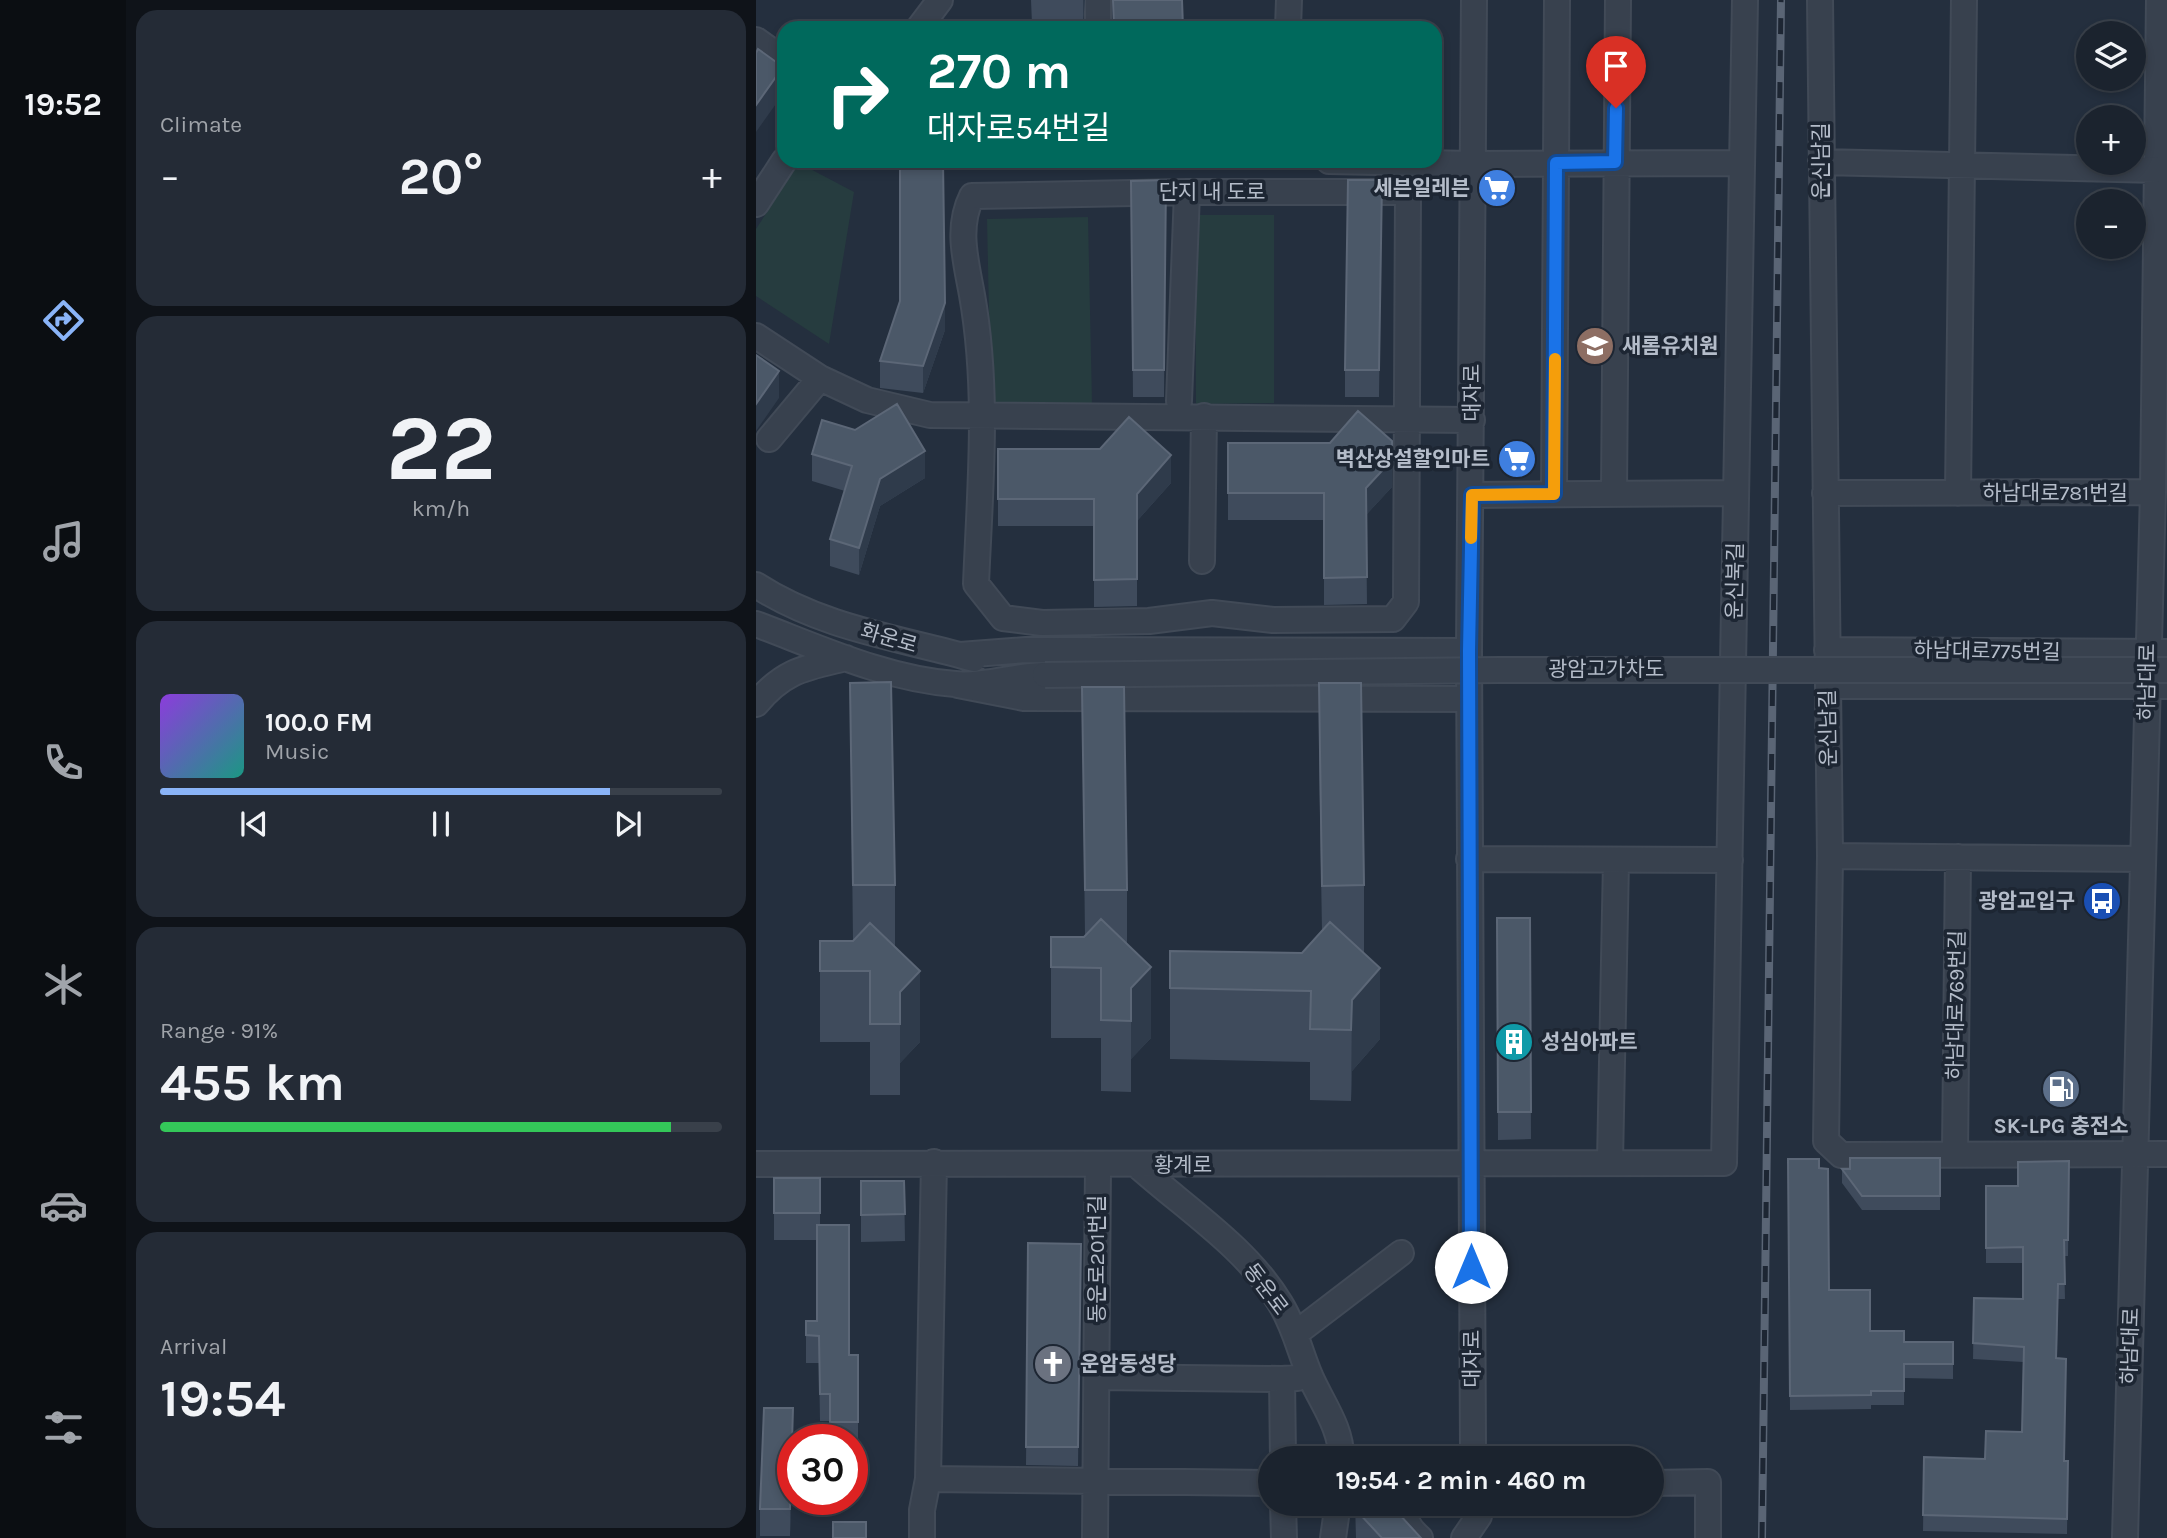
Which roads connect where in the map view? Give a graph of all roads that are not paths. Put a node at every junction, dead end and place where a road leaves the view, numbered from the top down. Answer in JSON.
{"nodes":[{"id":1,"x":940,"y":0,"type":"edge"},
{"id":2,"x":1098,"y":0,"type":"edge"},
{"id":3,"x":1289,"y":0,"type":"edge"},
{"id":4,"x":1474,"y":0,"type":"edge"},
{"id":5,"x":1557,"y":0,"type":"edge"},
{"id":6,"x":1618,"y":0,"type":"edge"},
{"id":7,"x":1745,"y":0,"type":"edge"},
{"id":8,"x":1820,"y":0,"type":"edge"},
{"id":9,"x":1964,"y":0,"type":"edge"},
{"id":10,"x":2160,"y":0,"type":"edge"},
{"id":11,"x":924,"y":21,"type":"edge"},
{"id":12,"x":1098,"y":21,"type":"edge"},
{"id":13,"x":1288,"y":21,"type":"edge"},
{"id":14,"x":756,"y":40,"type":"edge"},
{"id":15,"x":777,"y":55,"type":"edge"},
{"id":16,"x":1615,"y":162,"type":"junction"},
{"id":17,"x":1821,"y":162,"type":"junction"},
{"id":18,"x":1442,"y":163,"type":"edge"},
{"id":19,"x":1556,"y":163,"type":"junction"},
{"id":20,"x":1741,"y":163,"type":"junction"},
{"id":21,"x":1471,"y":164,"type":"junction"},
{"id":22,"x":1961,"y":165,"type":"junction"},
{"id":23,"x":779,"y":168,"type":"edge"},
{"id":24,"x":2159,"y":170,"type":"junction"},
{"id":25,"x":1187,"y":192,"type":"junction"},
{"id":26,"x":756,"y":204,"type":"edge"},
{"id":27,"x":756,"y":336,"type":"edge"},
{"id":28,"x":820,"y":378,"type":"junction"},
{"id":29,"x":1179,"y":401,"type":"dead end"},
{"id":30,"x":1204,"y":416,"type":"junction"},
{"id":31,"x":984,"y":418,"type":"junction"},
{"id":32,"x":1408,"y":419,"type":"junction"},
{"id":33,"x":1472,"y":420,"type":"junction"},
{"id":34,"x":769,"y":439,"type":"dead end"},
{"id":35,"x":2152,"y":492,"type":"junction"},
{"id":36,"x":1736,"y":493,"type":"junction"},
{"id":37,"x":1825,"y":493,"type":"junction"},
{"id":38,"x":1958,"y":493,"type":"junction"},
{"id":39,"x":1554,"y":494,"type":"junction"},
{"id":40,"x":1614,"y":494,"type":"junction"},
{"id":41,"x":1472,"y":495,"type":"junction"},
{"id":42,"x":1202,"y":561,"type":"dead end"},
{"id":43,"x":757,"y":589,"type":"edge"},
{"id":44,"x":756,"y":624,"type":"edge"},
{"id":45,"x":1827,"y":650,"type":"junction"},
{"id":46,"x":1469,"y":651,"type":"junction"},
{"id":47,"x":2158,"y":652,"type":"edge"},
{"id":48,"x":960,"y":656,"type":"junction"},
{"id":49,"x":846,"y":658,"type":"junction"},
{"id":50,"x":2167,"y":670,"type":"edge"},
{"id":51,"x":1037,"y":675,"type":"junction"},
{"id":52,"x":958,"y":685,"type":"junction"},
{"id":53,"x":1828,"y":686,"type":"junction"},
{"id":54,"x":2157,"y":686,"type":"edge"},
{"id":55,"x":1469,"y":699,"type":"junction"},
{"id":56,"x":756,"y":704,"type":"edge"},
{"id":57,"x":1830,"y":856,"type":"junction"},
{"id":58,"x":1958,"y":857,"type":"junction"},
{"id":59,"x":1469,"y":859,"type":"junction"},
{"id":60,"x":2143,"y":859,"type":"junction"},
{"id":61,"x":1730,"y":860,"type":"junction"},
{"id":62,"x":1616,"y":861,"type":"junction"},
{"id":63,"x":1955,"y":1153,"type":"junction"},
{"id":64,"x":2135,"y":1154,"type":"junction"},
{"id":65,"x":2167,"y":1154,"type":"edge"},
{"id":66,"x":934,"y":1162,"type":"junction"},
{"id":67,"x":1610,"y":1162,"type":"junction"},
{"id":68,"x":1471,"y":1163,"type":"junction"},
{"id":69,"x":1724,"y":1163,"type":"joint"},
{"id":70,"x":756,"y":1164,"type":"edge"},
{"id":71,"x":1098,"y":1165,"type":"junction"},
{"id":72,"x":1137,"y":1166,"type":"junction"},
{"id":73,"x":1401,"y":1253,"type":"dead end"},
{"id":74,"x":1295,"y":1334,"type":"junction"},
{"id":75,"x":1097,"y":1377,"type":"junction"},
{"id":76,"x":1311,"y":1377,"type":"junction"},
{"id":77,"x":1282,"y":1379,"type":"junction"},
{"id":78,"x":1283,"y":1446,"type":"edge"},
{"id":79,"x":1342,"y":1446,"type":"edge"},
{"id":80,"x":1473,"y":1446,"type":"edge"},
{"id":81,"x":928,"y":1479,"type":"junction"},
{"id":82,"x":1096,"y":1479,"type":"junction"},
{"id":83,"x":1258,"y":1483,"type":"edge"},
{"id":84,"x":1664,"y":1483,"type":"edge"},
{"id":85,"x":1283,"y":1516,"type":"edge"},
{"id":86,"x":1336,"y":1516,"type":"edge"},
{"id":87,"x":1404,"y":1516,"type":"edge"},
{"id":88,"x":1479,"y":1516,"type":"edge"},
{"id":89,"x":922,"y":1538,"type":"edge"},
{"id":90,"x":1095,"y":1538,"type":"edge"},
{"id":91,"x":1284,"y":1538,"type":"edge"},
{"id":92,"x":1333,"y":1538,"type":"edge"},
{"id":93,"x":1420,"y":1538,"type":"edge"},
{"id":94,"x":1464,"y":1538,"type":"edge"},
{"id":95,"x":1708,"y":1538,"type":"edge"},
{"id":96,"x":2125,"y":1538,"type":"edge"}],
"edges":[{"from":1,"to":11,"type":"street"},
{"from":2,"to":12,"type":"street"},
{"from":3,"to":13,"type":"street"},
{"from":4,"to":21,"type":"street","name":"대자로"},
{"from":5,"to":19,"type":"street"},
{"from":6,"to":16,"type":"street"},
{"from":7,"to":20,"type":"street","name":"운신북길"},
{"from":8,"to":17,"type":"street","name":"운신남길"},
{"from":9,"to":22,"type":"street","name":"하남대로781번길"},
{"from":10,"to":24,"type":"street","name":"하남대로"},
{"from":14,"to":15,"type":"street"},
{"from":16,"to":19,"type":"street"},
{"from":16,"to":20,"type":"street"},
{"from":16,"to":40,"type":"street"},
{"from":17,"to":22,"type":"street"},
{"from":17,"to":37,"type":"street","name":"운신남길"},
{"from":18,"to":21,"type":"street"},
{"from":19,"to":21,"type":"street"},
{"from":19,"to":39,"type":"street"},
{"from":20,"to":36,"type":"street","name":"운신북길"},
{"from":21,"to":33,"type":"street","name":"대자로"},
{"from":22,"to":24,"type":"street"},
{"from":22,"to":38,"type":"street","name":"하남대로781번길"},
{"from":23,"to":26,"type":"street"},
{"from":24,"to":35,"type":"street","name":"하남대로"},
{"from":25,"to":29,"type":"street"},
{"from":25,"to":31,"type":"street","name":"단지 내 도로"},
{"from":25,"to":32,"type":"street","name":"단지 내 도로"},
{"from":27,"to":28,"type":"street"},
{"from":28,"to":31,"type":"street"},
{"from":28,"to":34,"type":"street"},
{"from":30,"to":31,"type":"street"},
{"from":30,"to":32,"type":"street"},
{"from":30,"to":42,"type":"street"},
{"from":31,"to":32,"type":"street"},
{"from":32,"to":33,"type":"street"},
{"from":33,"to":41,"type":"street","name":"대자로"},
{"from":35,"to":38,"type":"street","name":"하남대로781번길"},
{"from":35,"to":47,"type":"street","name":"하남대로"},
{"from":36,"to":40,"type":"street"},
{"from":36,"to":61,"type":"street","name":"운신북길"},
{"from":37,"to":38,"type":"street","name":"하남대로781번길"},
{"from":37,"to":45,"type":"street","name":"운신남길"},
{"from":39,"to":40,"type":"street"},
{"from":39,"to":41,"type":"street"},
{"from":41,"to":46,"type":"street","name":"대자로"},
{"from":43,"to":48,"type":"street","name":"화운로"},
{"from":44,"to":49,"type":"street","name":"화운로"},
{"from":45,"to":47,"type":"street","name":"하남대로775번길"},
{"from":45,"to":53,"type":"street","name":"운신남길"},
{"from":46,"to":48,"type":"street"},
{"from":46,"to":55,"type":"street","name":"대자로"},
{"from":47,"to":54,"type":"street","name":"하남대로"},
{"from":48,"to":51,"type":"street","name":"화운로"},
{"from":49,"to":52,"type":"street","name":"화운로"},
{"from":49,"to":56,"type":"street"},
{"from":50,"to":51,"type":"street","name":"광암고가차도","bridge":true},
{"from":51,"to":52,"type":"street","name":"화운로"},
{"from":52,"to":55,"type":"street"},
{"from":53,"to":54,"type":"street","name":"하남대로775번길"},
{"from":53,"to":57,"type":"street","name":"운신남길"},
{"from":54,"to":60,"type":"street","name":"하남대로"},
{"from":55,"to":59,"type":"street","name":"대자로"},
{"from":57,"to":58,"type":"street"},
{"from":57,"to":63,"type":"street","name":"운신남길"},
{"from":58,"to":60,"type":"street"},
{"from":58,"to":63,"type":"street","name":"하남대로769번길"},
{"from":59,"to":62,"type":"street"},
{"from":59,"to":68,"type":"street","name":"대자로"},
{"from":60,"to":64,"type":"street","name":"하남대로"},
{"from":61,"to":62,"type":"street"},
{"from":61,"to":69,"type":"street","name":"운신북길"},
{"from":62,"to":67,"type":"street"},
{"from":63,"to":64,"type":"street","name":"운신남길"},
{"from":64,"to":65,"type":"street"},
{"from":64,"to":96,"type":"street","name":"하남대로"},
{"from":66,"to":70,"type":"street","name":"황계로"},
{"from":66,"to":71,"type":"street","name":"황계로"},
{"from":66,"to":81,"type":"street"},
{"from":67,"to":68,"type":"street","name":"황계로"},
{"from":67,"to":69,"type":"street","name":"황계로"},
{"from":68,"to":72,"type":"street","name":"황계로"},
{"from":68,"to":80,"type":"street","name":"대자로"},
{"from":71,"to":72,"type":"street","name":"황계로"},
{"from":71,"to":75,"type":"street","name":"동운로201번길"},
{"from":72,"to":74,"type":"street","name":"동운로"},
{"from":73,"to":74,"type":"street"},
{"from":74,"to":76,"type":"street","name":"동운로"},
{"from":75,"to":77,"type":"street"},
{"from":75,"to":82,"type":"street","name":"동운로201번길"},
{"from":76,"to":77,"type":"street"},
{"from":76,"to":79,"type":"street","name":"동운로"},
{"from":77,"to":78,"type":"street"},
{"from":81,"to":82,"type":"street"},
{"from":81,"to":89,"type":"street"},
{"from":82,"to":83,"type":"street"},
{"from":82,"to":90,"type":"street","name":"동운로201번길"},
{"from":84,"to":95,"type":"street"},
{"from":85,"to":91,"type":"street"},
{"from":86,"to":92,"type":"street"},
{"from":87,"to":93,"type":"street"},
{"from":88,"to":94,"type":"street"}]}
